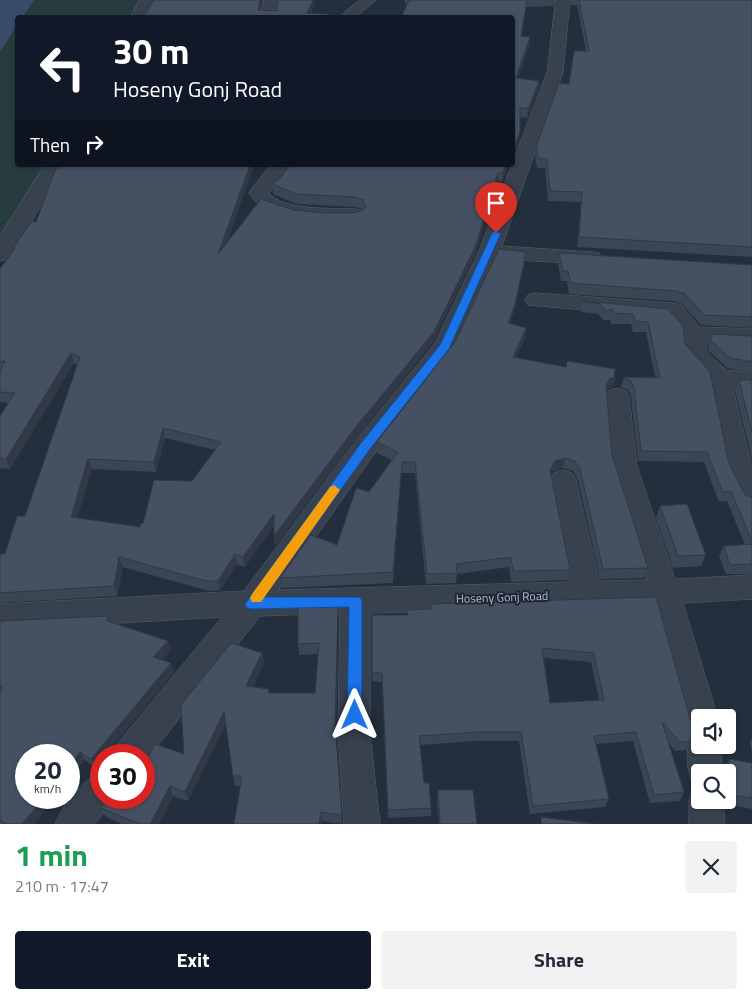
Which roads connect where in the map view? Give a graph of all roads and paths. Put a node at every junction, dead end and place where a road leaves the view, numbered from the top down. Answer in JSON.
{"nodes":[{"id":1,"x":148,"y":0,"type":"edge"},
{"id":2,"x":271,"y":0,"type":"edge"},
{"id":3,"x":370,"y":0,"type":"edge"},
{"id":4,"x":563,"y":0,"type":"edge"},
{"id":5,"x":140,"y":15,"type":"edge"},
{"id":6,"x":268,"y":15,"type":"edge"},
{"id":7,"x":349,"y":15,"type":"edge"},
{"id":8,"x":54,"y":167,"type":"edge"},
{"id":9,"x":279,"y":167,"type":"edge"},
{"id":10,"x":356,"y":215,"type":"edge"},
{"id":11,"x":490,"y":251,"type":"junction"},
{"id":12,"x":0,"y":254,"type":"edge"},
{"id":13,"x":609,"y":258,"type":"edge"},
{"id":14,"x":536,"y":300,"type":"dead end"},
{"id":15,"x":693,"y":334,"type":"junction"},
{"id":16,"x":752,"y":336,"type":"edge"},
{"id":17,"x":719,"y":378,"type":"junction"},
{"id":18,"x":752,"y":381,"type":"edge"},
{"id":19,"x":617,"y":397,"type":"dead end"},
{"id":20,"x":563,"y":480,"type":"dead end"},
{"id":21,"x":752,"y":497,"type":"edge"},
{"id":22,"x":752,"y":587,"type":"edge"},
{"id":23,"x":665,"y":592,"type":"junction"},
{"id":24,"x":587,"y":594,"type":"junction"},
{"id":25,"x":355,"y":601,"type":"junction"},
{"id":26,"x":252,"y":604,"type":"junction"},
{"id":27,"x":0,"y":617,"type":"edge"},
{"id":28,"x":699,"y":709,"type":"edge"},
{"id":29,"x":138,"y":744,"type":"edge"},
{"id":30,"x":90,"y":803,"type":"edge"},
{"id":31,"x":706,"y":809,"type":"edge"},
{"id":32,"x":73,"y":824,"type":"edge"},
{"id":33,"x":362,"y":824,"type":"edge"},
{"id":34,"x":707,"y":824,"type":"edge"}],
"edges":[{"from":1,"to":5,"type":"street"},
{"from":2,"to":6,"type":"street"},
{"from":3,"to":7,"type":"street"},
{"from":4,"to":11,"type":"street"},
{"from":8,"to":12,"type":"street"},
{"from":9,"to":10,"type":"street"},
{"from":11,"to":13,"type":"street"},
{"from":11,"to":26,"type":"street"},
{"from":14,"to":15,"type":"street"},
{"from":15,"to":16,"type":"street"},
{"from":15,"to":17,"type":"street"},
{"from":17,"to":18,"type":"street"},
{"from":17,"to":21,"type":"street"},
{"from":19,"to":23,"type":"street"},
{"from":20,"to":24,"type":"street"},
{"from":22,"to":23,"type":"street","name":"Hoseny Gonj Road"},
{"from":23,"to":24,"type":"street","name":"Hoseny Gonj Road"},
{"from":23,"to":28,"type":"street"},
{"from":24,"to":25,"type":"street","name":"Hoseny Gonj Road"},
{"from":25,"to":26,"type":"street","name":"Hoseny Gonj Road"},
{"from":25,"to":33,"type":"street"},
{"from":26,"to":27,"type":"street","name":"Hoseny Gonj Road"},
{"from":26,"to":29,"type":"street"},
{"from":30,"to":32,"type":"street"},
{"from":31,"to":34,"type":"street"}]}
